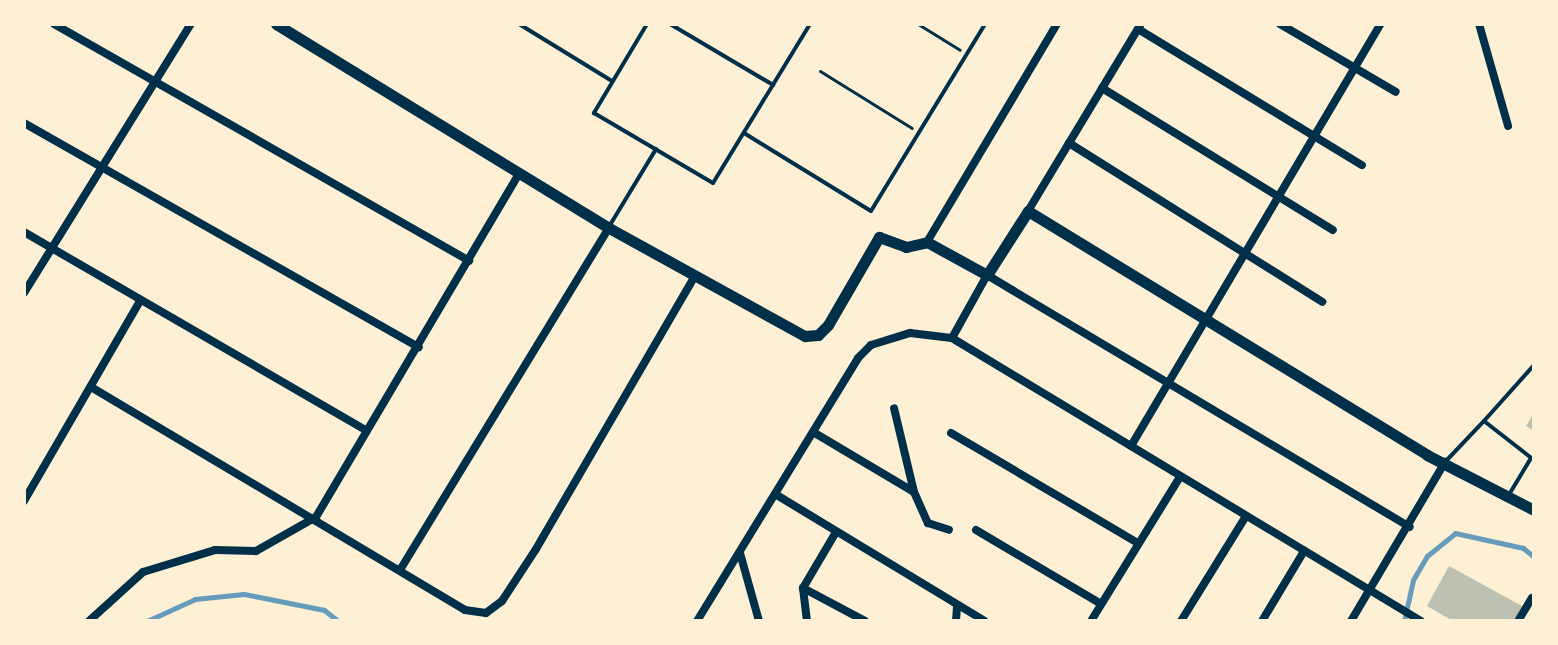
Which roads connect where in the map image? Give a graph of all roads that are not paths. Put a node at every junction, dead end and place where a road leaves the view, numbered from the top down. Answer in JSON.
{"nodes":[{"id":1,"x":54,"y":24,"type":"edge"},
{"id":2,"x":191,"y":24,"type":"edge"},
{"id":3,"x":276,"y":24,"type":"edge"},
{"id":4,"x":519,"y":24,"type":"edge"},
{"id":5,"x":647,"y":24,"type":"edge"},
{"id":6,"x":670,"y":24,"type":"edge"},
{"id":7,"x":810,"y":24,"type":"edge"},
{"id":8,"x":985,"y":24,"type":"edge"},
{"id":9,"x":1057,"y":24,"type":"edge"},
{"id":10,"x":1280,"y":24,"type":"edge"},
{"id":11,"x":1381,"y":24,"type":"edge"},
{"id":12,"x":1479,"y":24,"type":"edge"},
{"id":13,"x":1140,"y":26,"type":"edge"},
{"id":14,"x":1356,"y":68,"type":"junction"},
{"id":15,"x":613,"y":81,"type":"junction"},
{"id":16,"x":154,"y":84,"type":"junction"},
{"id":17,"x":773,"y":85,"type":"junction"},
{"id":18,"x":1102,"y":88,"type":"junction"},
{"id":19,"x":1396,"y":92,"type":"dead end"},
{"id":20,"x":24,"y":123,"type":"edge"},
{"id":21,"x":1508,"y":126,"type":"dead end"},
{"id":22,"x":744,"y":133,"type":"junction"},
{"id":23,"x":1316,"y":137,"type":"junction"},
{"id":24,"x":1069,"y":143,"type":"junction"},
{"id":25,"x":656,"y":149,"type":"junction"},
{"id":26,"x":1362,"y":165,"type":"dead end"},
{"id":27,"x":102,"y":170,"type":"junction"},
{"id":28,"x":519,"y":174,"type":"junction"},
{"id":29,"x":1281,"y":199,"type":"junction"},
{"id":30,"x":1028,"y":211,"type":"junction"},
{"id":31,"x":609,"y":228,"type":"junction"},
{"id":32,"x":1333,"y":230,"type":"dead end"},
{"id":33,"x":24,"y":232,"type":"edge"},
{"id":34,"x":927,"y":242,"type":"junction"},
{"id":35,"x":50,"y":249,"type":"junction"},
{"id":36,"x":1245,"y":256,"type":"junction"},
{"id":37,"x":469,"y":261,"type":"junction"},
{"id":38,"x":987,"y":275,"type":"junction"},
{"id":39,"x":694,"y":277,"type":"junction"},
{"id":40,"x":24,"y":293,"type":"edge"},
{"id":41,"x":140,"y":301,"type":"junction"},
{"id":42,"x":1322,"y":302,"type":"dead end"},
{"id":43,"x":1207,"y":321,"type":"junction"},
{"id":44,"x":952,"y":338,"type":"junction"},
{"id":45,"x":419,"y":347,"type":"junction"},
{"id":46,"x":1534,"y":365,"type":"edge"},
{"id":47,"x":1170,"y":381,"type":"junction"},
{"id":48,"x":91,"y":387,"type":"junction"},
{"id":49,"x":894,"y":408,"type":"dead end"},
{"id":50,"x":1484,"y":421,"type":"junction"},
{"id":51,"x":366,"y":430,"type":"junction"},
{"id":52,"x":813,"y":432,"type":"junction"},
{"id":53,"x":951,"y":433,"type":"dead end"},
{"id":54,"x":1131,"y":446,"type":"junction"},
{"id":55,"x":1533,"y":459,"type":"edge"},
{"id":56,"x":1445,"y":462,"type":"junction"},
{"id":57,"x":1180,"y":477,"type":"junction"},
{"id":58,"x":914,"y":492,"type":"junction"},
{"id":59,"x":775,"y":494,"type":"junction"},
{"id":60,"x":1508,"y":496,"type":"junction"},
{"id":61,"x":24,"y":501,"type":"edge"},
{"id":62,"x":1534,"y":510,"type":"edge"},
{"id":63,"x":1246,"y":516,"type":"junction"},
{"id":64,"x":316,"y":517,"type":"junction"},
{"id":65,"x":1410,"y":527,"type":"junction"},
{"id":66,"x":949,"y":530,"type":"dead end"},
{"id":67,"x":976,"y":530,"type":"dead end"},
{"id":68,"x":836,"y":532,"type":"junction"},
{"id":69,"x":1138,"y":543,"type":"junction"},
{"id":70,"x":1304,"y":551,"type":"junction"},
{"id":71,"x":740,"y":553,"type":"junction"},
{"id":72,"x":400,"y":570,"type":"junction"},
{"id":73,"x":803,"y":588,"type":"junction"},
{"id":74,"x":1370,"y":590,"type":"junction"},
{"id":75,"x":1532,"y":598,"type":"dead end"},
{"id":76,"x":1101,"y":604,"type":"junction"},
{"id":77,"x":957,"y":606,"type":"junction"},
{"id":78,"x":472,"y":617,"type":"edge"},
{"id":79,"x":1420,"y":620,"type":"edge"},
{"id":80,"x":89,"y":621,"type":"edge"},
{"id":81,"x":697,"y":621,"type":"edge"},
{"id":82,"x":759,"y":621,"type":"edge"},
{"id":83,"x":807,"y":621,"type":"edge"},
{"id":84,"x":865,"y":621,"type":"edge"},
{"id":85,"x":956,"y":621,"type":"edge"},
{"id":86,"x":985,"y":621,"type":"edge"},
{"id":87,"x":1091,"y":621,"type":"edge"},
{"id":88,"x":1181,"y":621,"type":"edge"},
{"id":89,"x":1262,"y":621,"type":"edge"},
{"id":90,"x":1351,"y":621,"type":"edge"},
{"id":91,"x":1518,"y":621,"type":"edge"}],
"edges":[{"from":1,"to":16,"type":"street"},
{"from":2,"to":16,"type":"street"},
{"from":3,"to":28,"type":"street"},
{"from":4,"to":15,"type":"lane"},
{"from":5,"to":15,"type":"lane"},
{"from":6,"to":17,"type":"lane"},
{"from":7,"to":17,"type":"lane"},
{"from":8,"to":22,"type":"lane"},
{"from":9,"to":34,"type":"street"},
{"from":10,"to":14,"type":"street"},
{"from":11,"to":14,"type":"street"},
{"from":12,"to":21,"type":"street"},
{"from":13,"to":18,"type":"street"},
{"from":13,"to":23,"type":"street"},
{"from":14,"to":19,"type":"street"},
{"from":14,"to":23,"type":"street"},
{"from":15,"to":25,"type":"lane"},
{"from":16,"to":27,"type":"street"},
{"from":16,"to":37,"type":"street"},
{"from":17,"to":22,"type":"lane"},
{"from":18,"to":24,"type":"street"},
{"from":18,"to":29,"type":"street"},
{"from":20,"to":27,"type":"street"},
{"from":22,"to":25,"type":"lane"},
{"from":23,"to":26,"type":"street"},
{"from":23,"to":29,"type":"street"},
{"from":24,"to":30,"type":"street"},
{"from":24,"to":36,"type":"street"},
{"from":25,"to":31,"type":"lane"},
{"from":27,"to":35,"type":"street"},
{"from":27,"to":45,"type":"street"},
{"from":28,"to":31,"type":"street"},
{"from":28,"to":37,"type":"street"},
{"from":29,"to":32,"type":"street"},
{"from":29,"to":36,"type":"street"},
{"from":30,"to":38,"type":"street"},
{"from":30,"to":43,"type":"street"},
{"from":31,"to":39,"type":"street"},
{"from":31,"to":72,"type":"street"},
{"from":33,"to":35,"type":"street"},
{"from":34,"to":38,"type":"street"},
{"from":34,"to":39,"type":"street"},
{"from":35,"to":40,"type":"street"},
{"from":35,"to":41,"type":"street"},
{"from":36,"to":42,"type":"street"},
{"from":36,"to":43,"type":"street"},
{"from":37,"to":45,"type":"street"},
{"from":38,"to":44,"type":"street"},
{"from":38,"to":47,"type":"street"},
{"from":39,"to":78,"type":"street"},
{"from":41,"to":48,"type":"street"},
{"from":41,"to":51,"type":"street"},
{"from":43,"to":47,"type":"street"},
{"from":43,"to":56,"type":"street"},
{"from":44,"to":52,"type":"street"},
{"from":44,"to":54,"type":"street"},
{"from":45,"to":51,"type":"street"},
{"from":46,"to":50,"type":"lane"},
{"from":47,"to":54,"type":"street"},
{"from":47,"to":65,"type":"street"},
{"from":48,"to":61,"type":"street"},
{"from":48,"to":64,"type":"street"},
{"from":49,"to":58,"type":"street"},
{"from":50,"to":55,"type":"lane"},
{"from":50,"to":56,"type":"lane"},
{"from":51,"to":64,"type":"street"},
{"from":52,"to":58,"type":"street"},
{"from":52,"to":59,"type":"street"},
{"from":53,"to":69,"type":"street"},
{"from":54,"to":57,"type":"street"},
{"from":55,"to":60,"type":"lane"},
{"from":56,"to":60,"type":"street"},
{"from":56,"to":65,"type":"street"},
{"from":57,"to":63,"type":"street"},
{"from":57,"to":69,"type":"street"},
{"from":58,"to":66,"type":"street"},
{"from":59,"to":68,"type":"street"},
{"from":59,"to":71,"type":"street"},
{"from":60,"to":62,"type":"street"},
{"from":63,"to":70,"type":"street"},
{"from":63,"to":88,"type":"street"},
{"from":64,"to":72,"type":"street"},
{"from":64,"to":80,"type":"street"},
{"from":65,"to":74,"type":"street"},
{"from":67,"to":76,"type":"street"},
{"from":68,"to":73,"type":"street"},
{"from":68,"to":77,"type":"street"},
{"from":69,"to":76,"type":"street"},
{"from":70,"to":74,"type":"street"},
{"from":70,"to":89,"type":"street"},
{"from":71,"to":81,"type":"street"},
{"from":71,"to":82,"type":"street"},
{"from":72,"to":78,"type":"street"},
{"from":73,"to":83,"type":"street"},
{"from":73,"to":84,"type":"street"},
{"from":74,"to":79,"type":"street"},
{"from":74,"to":90,"type":"street"},
{"from":75,"to":91,"type":"street"},
{"from":76,"to":87,"type":"street"},
{"from":77,"to":85,"type":"street"},
{"from":77,"to":86,"type":"street"}]}
